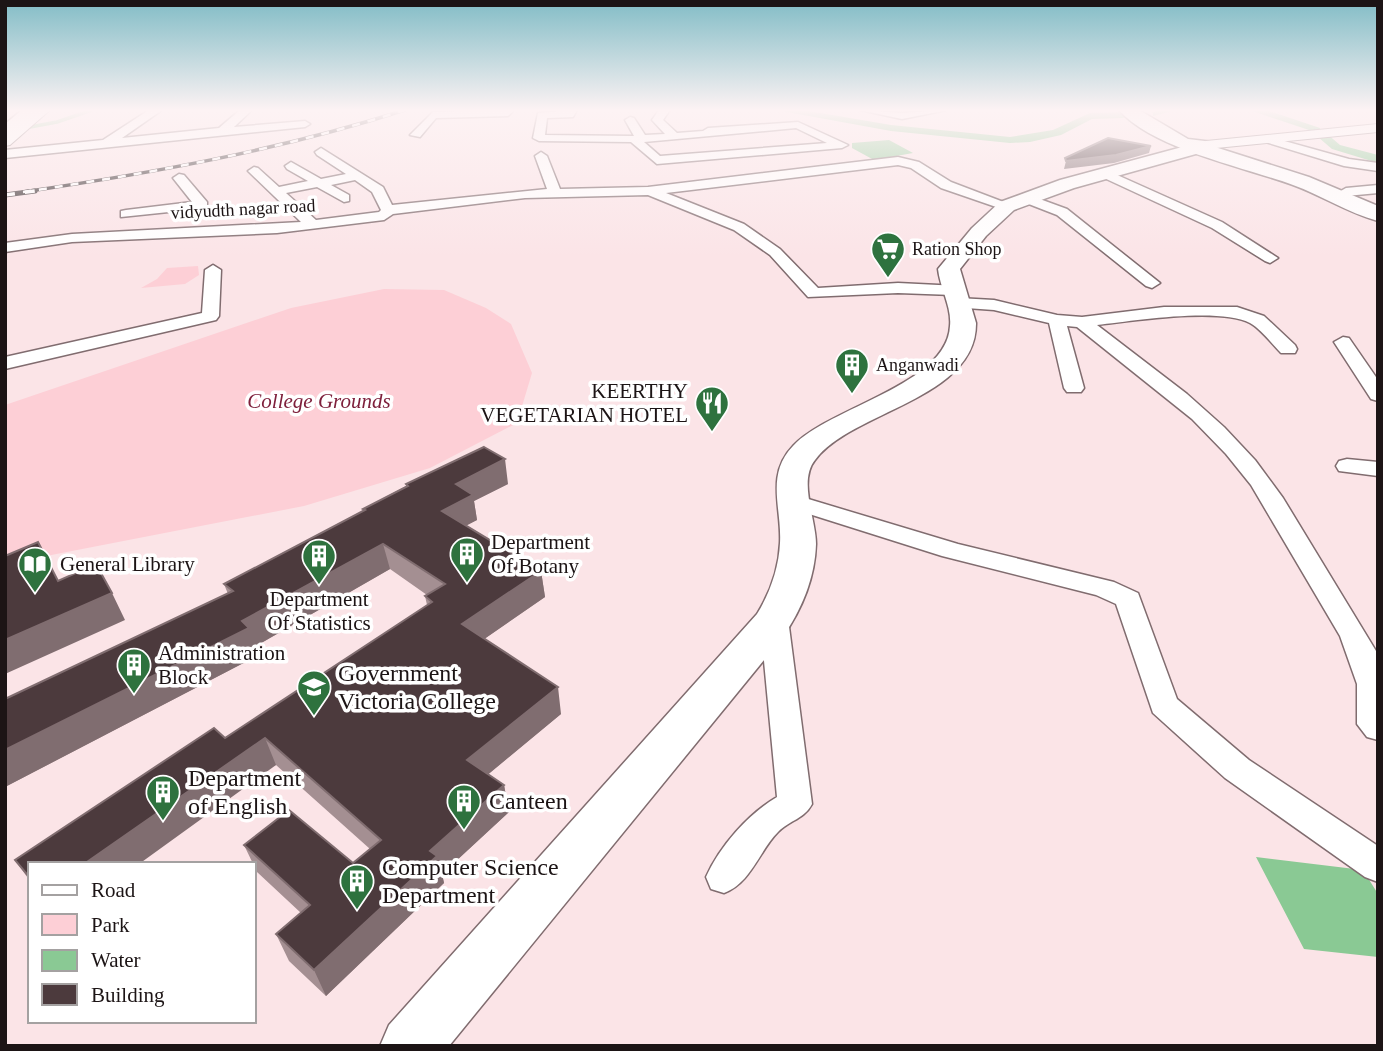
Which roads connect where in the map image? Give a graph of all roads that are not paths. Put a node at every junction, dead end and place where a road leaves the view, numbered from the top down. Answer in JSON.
{"nodes":[{"id":1,"x":332,"y":159,"type":"edge"},
{"id":2,"x":542,"y":159,"type":"edge"},
{"id":3,"x":866,"y":159,"type":"edge"},
{"id":4,"x":1136,"y":159,"type":"edge"},
{"id":5,"x":1238,"y":159,"type":"edge"},
{"id":6,"x":1241,"y":159,"type":"edge"},
{"id":7,"x":1334,"y":159,"type":"edge"},
{"id":8,"x":873,"y":163,"type":"junction"},
{"id":9,"x":290,"y":166,"type":"dead end"},
{"id":10,"x":1378,"y":167,"type":"edge"},
{"id":11,"x":254,"y":171,"type":"dead end"},
{"id":12,"x":1106,"y":174,"type":"junction"},
{"id":13,"x":357,"y":176,"type":"junction"},
{"id":14,"x":179,"y":178,"type":"dead end"},
{"id":15,"x":312,"y":180,"type":"junction"},
{"id":16,"x":273,"y":187,"type":"junction"},
{"id":17,"x":1378,"y":188,"type":"edge"},
{"id":18,"x":648,"y":191,"type":"junction"},
{"id":19,"x":554,"y":192,"type":"junction"},
{"id":20,"x":1346,"y":192,"type":"junction"},
{"id":21,"x":337,"y":195,"type":"junction"},
{"id":22,"x":137,"y":200,"type":"dead end"},
{"id":23,"x":289,"y":201,"type":"junction"},
{"id":24,"x":1016,"y":202,"type":"junction"},
{"id":25,"x":1378,"y":206,"type":"edge"},
{"id":26,"x":388,"y":210,"type":"junction"},
{"id":27,"x":127,"y":214,"type":"junction"},
{"id":28,"x":1378,"y":214,"type":"edge"},
{"id":29,"x":314,"y":226,"type":"junction"},
{"id":30,"x":104,"y":236,"type":"junction"},
{"id":31,"x":5,"y":248,"type":"edge"},
{"id":32,"x":1270,"y":258,"type":"dead end"},
{"id":33,"x":213,"y":270,"type":"dead end"},
{"id":34,"x":1152,"y":283,"type":"dead end"},
{"id":35,"x":956,"y":296,"type":"junction"},
{"id":36,"x":1057,"y":320,"type":"junction"},
{"id":37,"x":1082,"y":322,"type":"junction"},
{"id":38,"x":1343,"y":342,"type":"dead end"},
{"id":39,"x":1288,"y":349,"type":"dead end"},
{"id":40,"x":5,"y":363,"type":"edge"},
{"id":41,"x":1074,"y":388,"type":"dead end"},
{"id":42,"x":1378,"y":395,"type":"edge"},
{"id":43,"x":1347,"y":466,"type":"dead end"},
{"id":44,"x":1378,"y":469,"type":"edge"},
{"id":45,"x":795,"y":502,"type":"junction"},
{"id":46,"x":774,"y":619,"type":"junction"},
{"id":47,"x":1378,"y":728,"type":"edge"},
{"id":48,"x":1378,"y":866,"type":"edge"},
{"id":49,"x":724,"y":877,"type":"dead end"},
{"id":50,"x":410,"y":1046,"type":"edge"}],
"edges":[{"from":1,"to":13,"type":"street"},
{"from":2,"to":19,"type":"street"},
{"from":3,"to":8,"type":"street"},
{"from":4,"to":12,"type":"main road"},
{"from":5,"to":28,"type":"main road"},
{"from":6,"to":20,"type":"main road"},
{"from":7,"to":10,"type":"street"},
{"from":8,"to":18,"type":"street","name":"vidyudth nagar road"},
{"from":8,"to":24,"type":"street","name":"vidyudth nagar road"},
{"from":9,"to":15,"type":"street"},
{"from":11,"to":16,"type":"street"},
{"from":12,"to":24,"type":"main road"},
{"from":12,"to":32,"type":"street"},
{"from":13,"to":15,"type":"street"},
{"from":13,"to":21,"type":"street"},
{"from":13,"to":26,"type":"street"},
{"from":14,"to":27,"type":"street"},
{"from":15,"to":16,"type":"street"},
{"from":15,"to":21,"type":"street"},
{"from":16,"to":23,"type":"street"},
{"from":17,"to":20,"type":"street"},
{"from":18,"to":19,"type":"street","name":"vidyudth nagar road"},
{"from":18,"to":35,"type":"street"},
{"from":19,"to":26,"type":"street","name":"vidyudth nagar road"},
{"from":20,"to":25,"type":"main road"},
{"from":21,"to":23,"type":"street"},
{"from":22,"to":27,"type":"street"},
{"from":23,"to":29,"type":"street"},
{"from":24,"to":34,"type":"street","name":"vidyudth nagar road"},
{"from":24,"to":35,"type":"main road"},
{"from":26,"to":29,"type":"street","name":"vidyudth nagar road"},
{"from":27,"to":30,"type":"street"},
{"from":29,"to":30,"type":"street","name":"vidyudth nagar road"},
{"from":30,"to":31,"type":"street","name":"vidyudth nagar road"},
{"from":33,"to":40,"type":"street"},
{"from":35,"to":36,"type":"street"},
{"from":35,"to":45,"type":"main road"},
{"from":36,"to":37,"type":"street"},
{"from":36,"to":41,"type":"street"},
{"from":37,"to":39,"type":"street"},
{"from":37,"to":47,"type":"street"},
{"from":38,"to":42,"type":"street"},
{"from":43,"to":44,"type":"street"},
{"from":45,"to":46,"type":"main road"},
{"from":45,"to":48,"type":"street"},
{"from":46,"to":49,"type":"street"},
{"from":46,"to":50,"type":"main road"}]}
